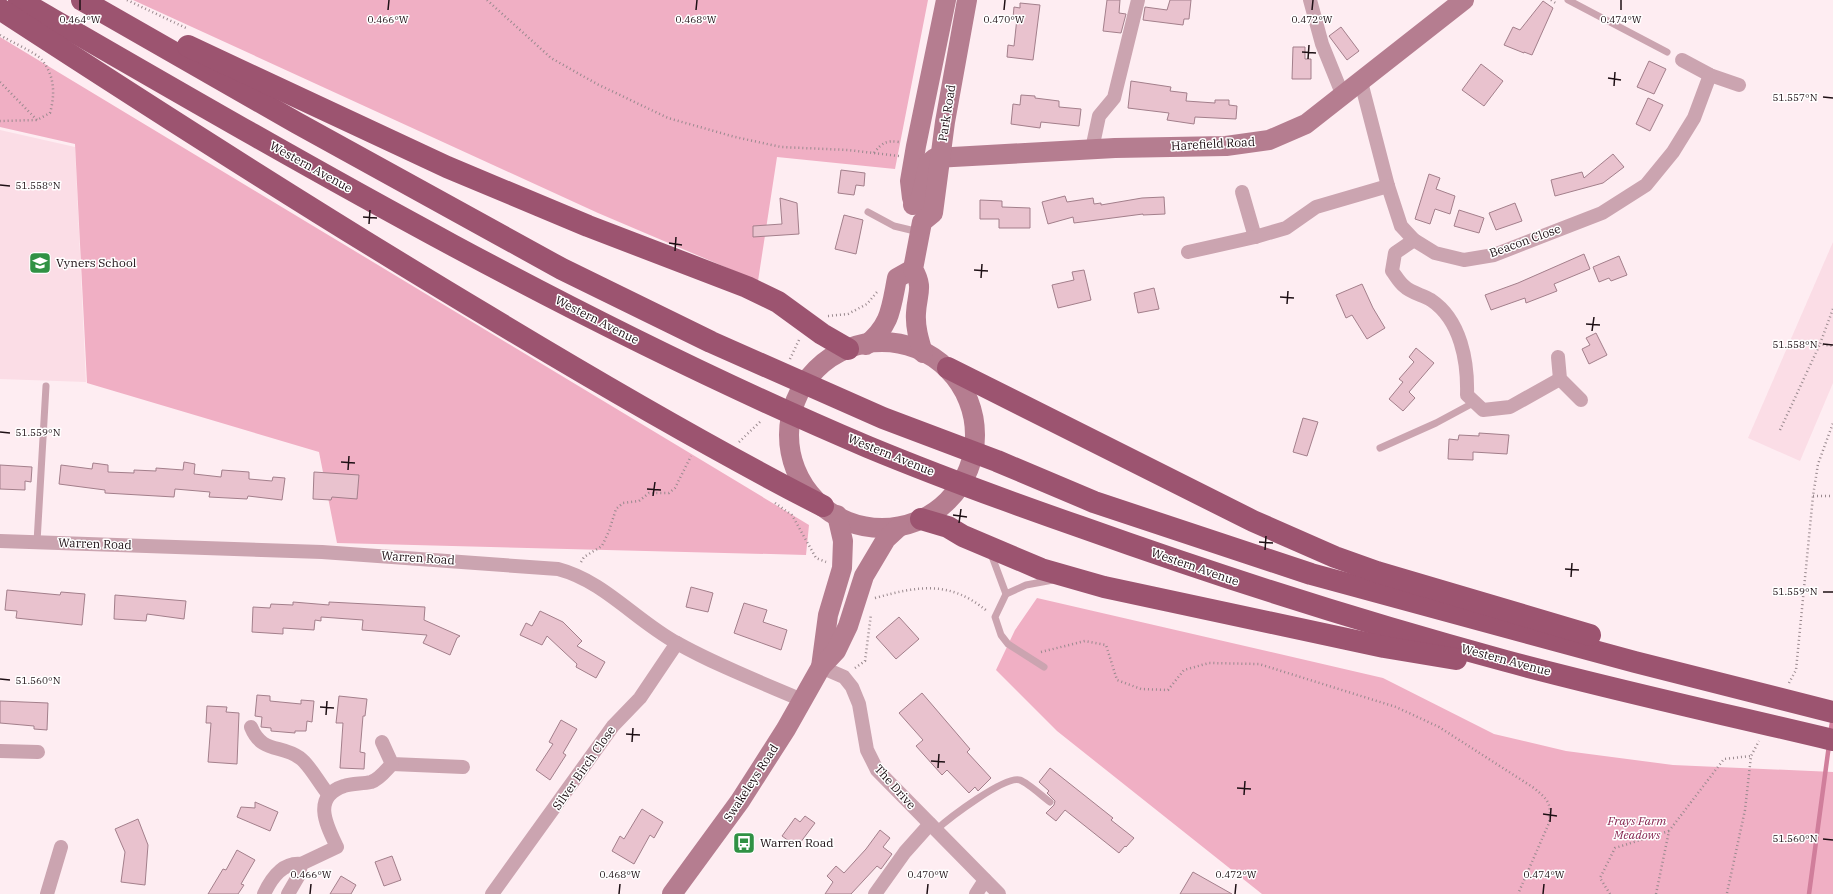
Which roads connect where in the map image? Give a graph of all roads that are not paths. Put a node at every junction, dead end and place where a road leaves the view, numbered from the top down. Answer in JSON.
{"nodes":[{"id":1,"x":19,"y":0,"type":"edge"},
{"id":2,"x":82,"y":0,"type":"edge"},
{"id":3,"x":92,"y":0,"type":"edge"},
{"id":4,"x":946,"y":0,"type":"edge"},
{"id":5,"x":967,"y":0,"type":"edge"},
{"id":6,"x":1138,"y":0,"type":"edge"},
{"id":7,"x":1310,"y":0,"type":"edge"},
{"id":8,"x":1464,"y":0,"type":"edge"},
{"id":9,"x":1568,"y":0,"type":"edge"},
{"id":10,"x":0,"y":9,"type":"edge"},
{"id":11,"x":1667,"y":52,"type":"dead end"},
{"id":12,"x":1682,"y":60,"type":"dead end"},
{"id":13,"x":1710,"y":75,"type":"junction"},
{"id":14,"x":1361,"y":82,"type":"junction"},
{"id":15,"x":1739,"y":85,"type":"dead end"},
{"id":16,"x":1343,"y":96,"type":"junction"},
{"id":17,"x":1092,"y":149,"type":"junction"},
{"id":18,"x":941,"y":158,"type":"junction"},
{"id":19,"x":1388,"y":186,"type":"junction"},
{"id":20,"x":1242,"y":192,"type":"dead end"},
{"id":21,"x":868,"y":212,"type":"dead end"},
{"id":22,"x":918,"y":220,"type":"junction"},
{"id":23,"x":1255,"y":237,"type":"junction"},
{"id":24,"x":1414,"y":240,"type":"junction"},
{"id":25,"x":1188,"y":252,"type":"dead end"},
{"id":26,"x":913,"y":269,"type":"junction"},
{"id":27,"x":857,"y":347,"type":"junction"},
{"id":28,"x":923,"y":353,"type":"junction"},
{"id":29,"x":1558,"y":357,"type":"dead end"},
{"id":30,"x":948,"y":368,"type":"junction"},
{"id":31,"x":1560,"y":380,"type":"junction"},
{"id":32,"x":46,"y":386,"type":"dead end"},
{"id":33,"x":1581,"y":400,"type":"dead end"},
{"id":34,"x":1475,"y":402,"type":"junction"},
{"id":35,"x":1380,"y":448,"type":"dead end"},
{"id":36,"x":830,"y":510,"type":"junction"},
{"id":37,"x":921,"y":519,"type":"junction"},
{"id":38,"x":899,"y":527,"type":"junction"},
{"id":39,"x":0,"y":541,"type":"edge"},
{"id":40,"x":37,"y":542,"type":"junction"},
{"id":41,"x":988,"y":546,"type":"junction"},
{"id":42,"x":1069,"y":578,"type":"junction"},
{"id":43,"x":1006,"y":594,"type":"junction"},
{"id":44,"x":677,"y":643,"type":"junction"},
{"id":45,"x":1636,"y":655,"type":"junction"},
{"id":46,"x":821,"y":667,"type":"junction"},
{"id":47,"x":1044,"y":667,"type":"dead end"},
{"id":48,"x":1584,"y":681,"type":"junction"},
{"id":49,"x":802,"y":700,"type":"junction"},
{"id":50,"x":1833,"y":712,"type":"edge"},
{"id":51,"x":251,"y":727,"type":"dead end"},
{"id":52,"x":1833,"y":740,"type":"edge"},
{"id":53,"x":382,"y":742,"type":"dead end"},
{"id":54,"x":0,"y":751,"type":"edge"},
{"id":55,"x":38,"y":752,"type":"dead end"},
{"id":56,"x":392,"y":764,"type":"junction"},
{"id":57,"x":463,"y":767,"type":"dead end"},
{"id":58,"x":328,"y":795,"type":"junction"},
{"id":59,"x":1050,"y":802,"type":"dead end"},
{"id":60,"x":933,"y":827,"type":"junction"},
{"id":61,"x":61,"y":847,"type":"dead end"},
{"id":62,"x":301,"y":864,"type":"junction"},
{"id":63,"x":985,"y":880,"type":"junction"},
{"id":64,"x":46,"y":894,"type":"edge"},
{"id":65,"x":264,"y":894,"type":"edge"},
{"id":66,"x":288,"y":894,"type":"edge"},
{"id":67,"x":492,"y":894,"type":"edge"},
{"id":68,"x":672,"y":894,"type":"edge"},
{"id":69,"x":875,"y":894,"type":"edge"},
{"id":70,"x":976,"y":894,"type":"edge"},
{"id":71,"x":999,"y":894,"type":"edge"}],
"edges":[{"from":1,"to":48,"type":"highway","name":"Western Avenue"},
{"from":2,"to":45,"type":"highway"},
{"from":3,"to":27,"type":"highway"},
{"from":4,"to":22,"type":"main road","name":"Park Road"},
{"from":5,"to":18,"type":"main road","name":"Park Road"},
{"from":6,"to":17,"type":"street"},
{"from":7,"to":16,"type":"street"},
{"from":8,"to":14,"type":"main road","name":"Harefield Road"},
{"from":9,"to":11,"type":"lane"},
{"from":10,"to":36,"type":"highway"},
{"from":12,"to":13,"type":"street"},
{"from":13,"to":15,"type":"street"},
{"from":13,"to":24,"type":"street","name":"Beacon Close"},
{"from":14,"to":16,"type":"main road","name":"Harefield Road"},
{"from":14,"to":19,"type":"street","name":"Beacon Close"},
{"from":16,"to":17,"type":"main road","name":"Harefield Road"},
{"from":17,"to":18,"type":"main road","name":"Harefield Road"},
{"from":18,"to":22,"type":"main road","name":"Park Road"},
{"from":19,"to":23,"type":"street"},
{"from":19,"to":24,"type":"street","name":"Beacon Close"},
{"from":20,"to":23,"type":"street"},
{"from":21,"to":22,"type":"lane"},
{"from":22,"to":26,"type":"main road","name":"Park Road"},
{"from":23,"to":25,"type":"street"},
{"from":24,"to":34,"type":"street"},
{"from":26,"to":27,"type":"main road"},
{"from":26,"to":28,"type":"main road"},
{"from":27,"to":28,"type":"main road"},
{"from":27,"to":36,"type":"main road"},
{"from":28,"to":30,"type":"main road"},
{"from":29,"to":31,"type":"street"},
{"from":30,"to":37,"type":"main road"},
{"from":30,"to":45,"type":"highway"},
{"from":31,"to":33,"type":"street"},
{"from":31,"to":34,"type":"street"},
{"from":32,"to":40,"type":"lane"},
{"from":34,"to":35,"type":"lane"},
{"from":36,"to":38,"type":"main road"},
{"from":36,"to":46,"type":"main road","name":"Swakeleys Road"},
{"from":37,"to":38,"type":"main road"},
{"from":37,"to":41,"type":"highway"},
{"from":38,"to":46,"type":"main road","name":"Swakeleys Road"},
{"from":39,"to":40,"type":"street","name":"Warren Road"},
{"from":40,"to":44,"type":"street","name":"Warren Road"},
{"from":41,"to":42,"type":"highway"},
{"from":41,"to":43,"type":"lane"},
{"from":42,"to":43,"type":"lane"},
{"from":42,"to":48,"type":"highway"},
{"from":43,"to":47,"type":"lane"},
{"from":44,"to":49,"type":"street","name":"Warren Road"},
{"from":44,"to":67,"type":"street","name":"Silver Birch Close"},
{"from":45,"to":50,"type":"highway"},
{"from":46,"to":49,"type":"main road","name":"Swakeleys Road"},
{"from":46,"to":60,"type":"street","name":"The Drive"},
{"from":48,"to":52,"type":"highway","name":"Western Avenue"},
{"from":49,"to":68,"type":"main road","name":"Swakeleys Road"},
{"from":51,"to":58,"type":"street"},
{"from":53,"to":56,"type":"street"},
{"from":54,"to":55,"type":"street"},
{"from":56,"to":57,"type":"street"},
{"from":56,"to":58,"type":"street"},
{"from":58,"to":62,"type":"street"},
{"from":59,"to":60,"type":"lane"},
{"from":60,"to":63,"type":"street","name":"The Drive"},
{"from":60,"to":69,"type":"street"},
{"from":61,"to":64,"type":"street"},
{"from":62,"to":65,"type":"street"},
{"from":62,"to":66,"type":"street"},
{"from":63,"to":70,"type":"street"},
{"from":63,"to":71,"type":"street","name":"The Drive"}]}
